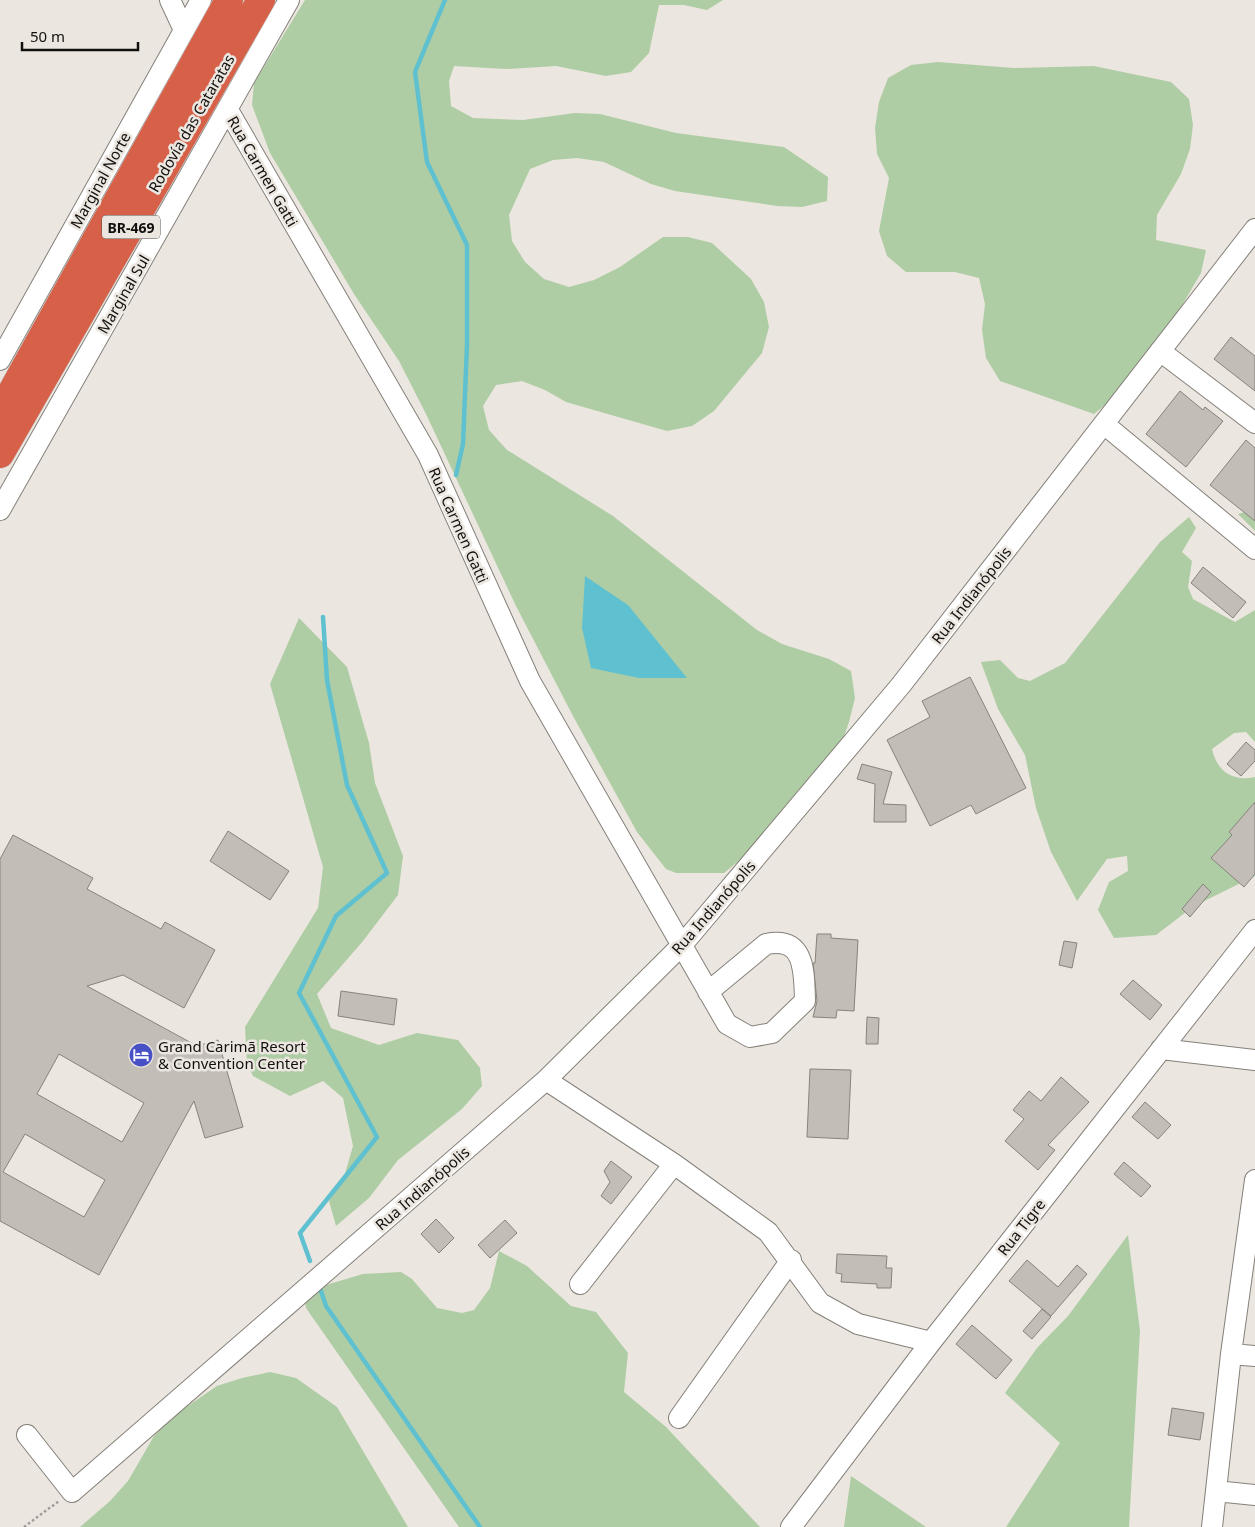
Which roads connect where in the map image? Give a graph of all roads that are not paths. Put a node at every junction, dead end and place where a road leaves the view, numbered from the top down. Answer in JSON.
{"nodes":[{"id":1,"x":170,"y":0,"type":"edge"},
{"id":2,"x":201,"y":0,"type":"edge"},
{"id":3,"x":230,"y":0,"type":"edge"},
{"id":4,"x":261,"y":0,"type":"edge"},
{"id":5,"x":289,"y":0,"type":"edge"},
{"id":6,"x":184,"y":30,"type":"junction"},
{"id":7,"x":228,"y":110,"type":"junction"},
{"id":8,"x":1255,"y":229,"type":"edge"},
{"id":9,"x":1160,"y":351,"type":"junction"},
{"id":10,"x":0,"y":360,"type":"edge"},
{"id":11,"x":0,"y":413,"type":"edge"},
{"id":12,"x":1255,"y":423,"type":"edge"},
{"id":13,"x":1104,"y":424,"type":"junction"},
{"id":14,"x":0,"y":454,"type":"edge"},
{"id":15,"x":0,"y":510,"type":"edge"},
{"id":16,"x":1255,"y":549,"type":"edge"},
{"id":17,"x":1255,"y":930,"type":"edge"},
{"id":18,"x":682,"y":945,"type":"junction"},
{"id":19,"x":708,"y":992,"type":"junction"},
{"id":20,"x":1161,"y":1049,"type":"junction"},
{"id":21,"x":1255,"y":1060,"type":"edge"},
{"id":22,"x":546,"y":1080,"type":"junction"},
{"id":23,"x":674,"y":1164,"type":"junction"},
{"id":24,"x":1255,"y":1180,"type":"edge"},
{"id":25,"x":1254,"y":1205,"type":"edge"},
{"id":26,"x":791,"y":1260,"type":"junction"},
{"id":27,"x":580,"y":1284,"type":"dead end"},
{"id":28,"x":930,"y":1342,"type":"junction"},
{"id":29,"x":1231,"y":1354,"type":"junction"},
{"id":30,"x":1255,"y":1356,"type":"edge"},
{"id":31,"x":679,"y":1418,"type":"dead end"},
{"id":32,"x":27,"y":1435,"type":"dead end"},
{"id":33,"x":1216,"y":1491,"type":"junction"},
{"id":34,"x":1255,"y":1495,"type":"edge"},
{"id":35,"x":791,"y":1527,"type":"edge"},
{"id":36,"x":1212,"y":1527,"type":"edge"}],
"edges":[{"from":1,"to":6,"type":"street"},
{"from":2,"to":6,"type":"street","name":"Marginal Norte"},
{"from":3,"to":11,"type":"highway","name":"Rodovía das Cataratas","number":"BR-469"},
{"from":4,"to":14,"type":"highway","name":"Rodovía das Cataratas","number":"BR-469"},
{"from":5,"to":7,"type":"street","name":"Marginal Sul"},
{"from":6,"to":10,"type":"street","name":"Marginal Norte"},
{"from":7,"to":15,"type":"street","name":"Marginal Sul"},
{"from":7,"to":18,"type":"street","name":"Rua Carmen Gatti"},
{"from":8,"to":9,"type":"street","name":"Rua Indianópolis"},
{"from":9,"to":12,"type":"street"},
{"from":9,"to":13,"type":"street","name":"Rua Indianópolis"},
{"from":13,"to":16,"type":"street"},
{"from":13,"to":18,"type":"street","name":"Rua Indianópolis"},
{"from":17,"to":20,"type":"street","name":"Rua Tigre"},
{"from":18,"to":19,"type":"street","name":"Rua Carmen Gatti"},
{"from":18,"to":22,"type":"street","name":"Rua Indianópolis"},
{"from":19,"to":19,"type":"street"},
{"from":20,"to":21,"type":"street"},
{"from":20,"to":28,"type":"street","name":"Rua Tigre"},
{"from":22,"to":23,"type":"street"},
{"from":22,"to":32,"type":"street","name":"Rua Indianópolis"},
{"from":23,"to":26,"type":"street"},
{"from":23,"to":27,"type":"street"},
{"from":24,"to":25,"type":"street"},
{"from":25,"to":29,"type":"street"},
{"from":26,"to":28,"type":"street"},
{"from":26,"to":31,"type":"street"},
{"from":28,"to":35,"type":"street","name":"Rua Tigre"},
{"from":29,"to":30,"type":"street"},
{"from":29,"to":33,"type":"street"},
{"from":33,"to":34,"type":"street"},
{"from":33,"to":36,"type":"street"}]}
